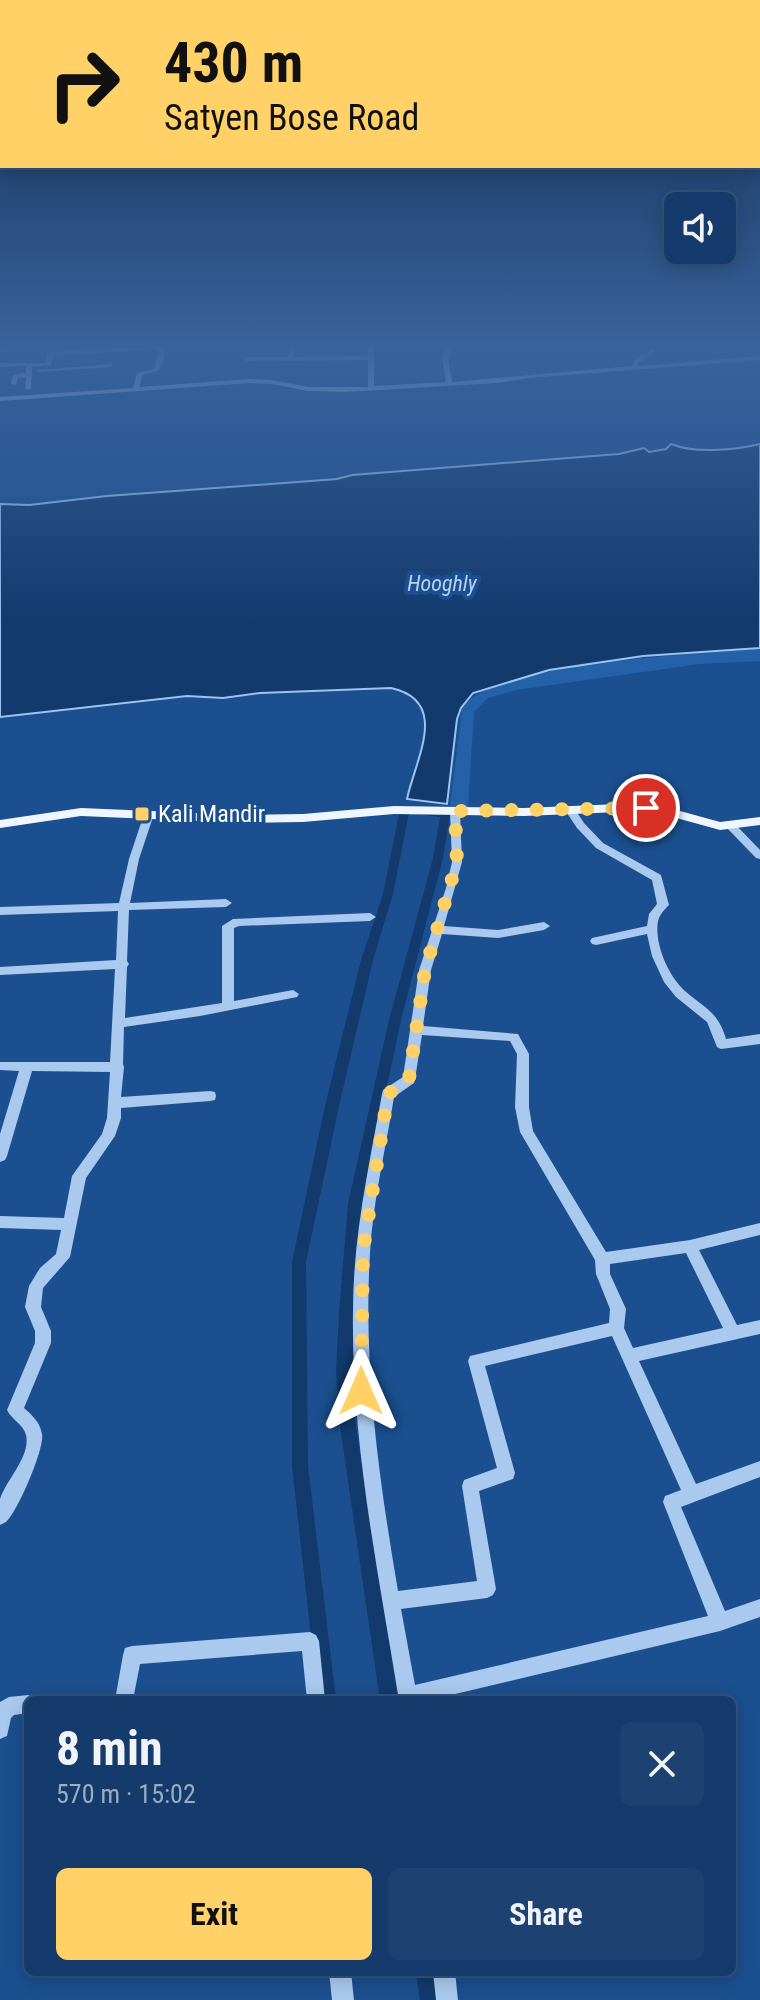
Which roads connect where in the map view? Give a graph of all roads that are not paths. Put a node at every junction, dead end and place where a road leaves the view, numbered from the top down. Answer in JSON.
{"nodes":[{"id":1,"x":570,"y":810,"type":"junction"},
{"id":2,"x":452,"y":811,"type":"junction"},
{"id":3,"x":149,"y":814,"type":"junction"},
{"id":4,"x":760,"y":821,"type":"edge"},
{"id":5,"x":0,"y":824,"type":"edge"},
{"id":6,"x":731,"y":826,"type":"junction"},
{"id":7,"x":760,"y":856,"type":"edge"},
{"id":8,"x":226,"y":903,"type":"dead end"},
{"id":9,"x":124,"y":904,"type":"junction"},
{"id":10,"x":0,"y":911,"type":"edge"},
{"id":11,"x":370,"y":917,"type":"dead end"},
{"id":12,"x":544,"y":926,"type":"dead end"},
{"id":13,"x":652,"y":929,"type":"junction"},
{"id":14,"x":439,"y":930,"type":"junction"},
{"id":15,"x":596,"y":941,"type":"dead end"},
{"id":16,"x":123,"y":964,"type":"junction"},
{"id":17,"x":0,"y":971,"type":"edge"},
{"id":18,"x":293,"y":994,"type":"dead end"},
{"id":19,"x":228,"y":1007,"type":"junction"},
{"id":20,"x":118,"y":1023,"type":"junction"},
{"id":21,"x":415,"y":1030,"type":"junction"},
{"id":22,"x":760,"y":1039,"type":"edge"},
{"id":23,"x":2,"y":1066,"type":"dead end"},
{"id":24,"x":27,"y":1066,"type":"junction"},
{"id":25,"x":118,"y":1067,"type":"junction"},
{"id":26,"x":210,"y":1096,"type":"dead end"},
{"id":27,"x":116,"y":1103,"type":"junction"},
{"id":28,"x":0,"y":1156,"type":"edge"},
{"id":29,"x":0,"y":1222,"type":"edge"},
{"id":30,"x":69,"y":1224,"type":"junction"},
{"id":31,"x":760,"y":1229,"type":"edge"},
{"id":32,"x":690,"y":1246,"type":"junction"},
{"id":33,"x":602,"y":1259,"type":"junction"},
{"id":34,"x":760,"y":1327,"type":"edge"},
{"id":35,"x":616,"y":1328,"type":"junction"},
{"id":36,"x":733,"y":1333,"type":"junction"},
{"id":37,"x":629,"y":1356,"type":"junction"},
{"id":38,"x":760,"y":1469,"type":"edge"},
{"id":39,"x":692,"y":1494,"type":"junction"},
{"id":40,"x":0,"y":1516,"type":"edge"},
{"id":41,"x":390,"y":1601,"type":"junction"},
{"id":42,"x":760,"y":1608,"type":"edge"},
{"id":43,"x":720,"y":1622,"type":"junction"},
{"id":44,"x":125,"y":1696,"type":"edge"},
{"id":45,"x":316,"y":1696,"type":"edge"},
{"id":46,"x":407,"y":1696,"type":"edge"},
{"id":47,"x":415,"y":1696,"type":"edge"},
{"id":48,"x":24,"y":1704,"type":"edge"},
{"id":49,"x":0,"y":1729,"type":"edge"},
{"id":50,"x":340,"y":1976,"type":"edge"},
{"id":51,"x":444,"y":1976,"type":"edge"},
{"id":52,"x":343,"y":2000,"type":"edge"},
{"id":53,"x":447,"y":2000,"type":"edge"}],
"edges":[{"from":1,"to":2,"type":"main road"},
{"from":1,"to":6,"type":"main road"},
{"from":1,"to":13,"type":"street"},
{"from":2,"to":3,"type":"main road"},
{"from":2,"to":14,"type":"street"},
{"from":3,"to":5,"type":"main road"},
{"from":3,"to":9,"type":"street"},
{"from":4,"to":6,"type":"main road"},
{"from":6,"to":7,"type":"street"},
{"from":8,"to":9,"type":"street"},
{"from":9,"to":10,"type":"street"},
{"from":9,"to":16,"type":"street"},
{"from":11,"to":19,"type":"street"},
{"from":12,"to":14,"type":"street"},
{"from":13,"to":15,"type":"street"},
{"from":13,"to":22,"type":"street"},
{"from":14,"to":21,"type":"street"},
{"from":16,"to":17,"type":"street"},
{"from":16,"to":20,"type":"street"},
{"from":18,"to":19,"type":"street"},
{"from":19,"to":20,"type":"street"},
{"from":20,"to":25,"type":"street"},
{"from":21,"to":33,"type":"street"},
{"from":21,"to":41,"type":"street"},
{"from":23,"to":24,"type":"street"},
{"from":24,"to":25,"type":"street"},
{"from":24,"to":28,"type":"street"},
{"from":25,"to":27,"type":"street"},
{"from":26,"to":27,"type":"street"},
{"from":27,"to":30,"type":"street"},
{"from":29,"to":30,"type":"street"},
{"from":30,"to":40,"type":"street"},
{"from":31,"to":32,"type":"street"},
{"from":32,"to":33,"type":"street"},
{"from":32,"to":36,"type":"street"},
{"from":33,"to":35,"type":"street"},
{"from":34,"to":36,"type":"street"},
{"from":35,"to":37,"type":"street"},
{"from":35,"to":41,"type":"street"},
{"from":36,"to":37,"type":"street"},
{"from":37,"to":39,"type":"street"},
{"from":38,"to":39,"type":"street"},
{"from":39,"to":43,"type":"street"},
{"from":41,"to":46,"type":"street"},
{"from":42,"to":43,"type":"street"},
{"from":43,"to":47,"type":"street"},
{"from":44,"to":45,"type":"street"},
{"from":48,"to":49,"type":"street"},
{"from":50,"to":52,"type":"street"},
{"from":51,"to":53,"type":"street"}]}
